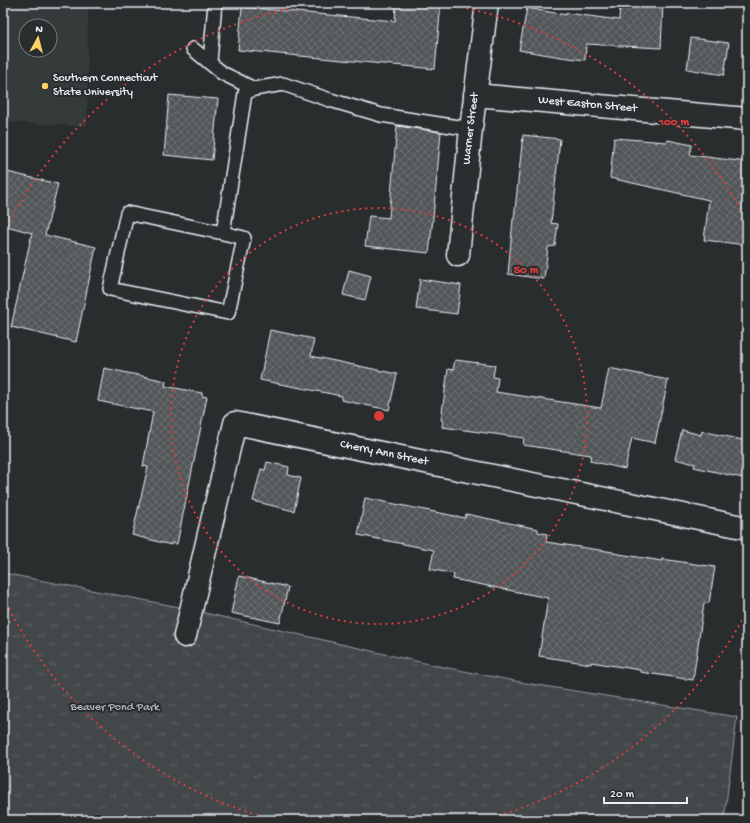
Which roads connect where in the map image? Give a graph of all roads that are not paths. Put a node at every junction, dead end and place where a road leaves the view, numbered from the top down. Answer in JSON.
{"nodes":[{"id":1,"x":215,"y":3,"type":"edge"},
{"id":2,"x":486,"y":3,"type":"edge"},
{"id":3,"x":194,"y":49,"type":"dead end"},
{"id":4,"x":210,"y":62,"type":"junction"},
{"id":5,"x":254,"y":89,"type":"junction"},
{"id":6,"x":475,"y":95,"type":"junction"},
{"id":7,"x":747,"y":119,"type":"edge"},
{"id":8,"x":471,"y":129,"type":"junction"},
{"id":9,"x":223,"y":233,"type":"junction"},
{"id":10,"x":458,"y":255,"type":"dead end"},
{"id":11,"x":747,"y":528,"type":"edge"},
{"id":12,"x":185,"y":636,"type":"dead end"}],
"edges":[{"from":1,"to":4,"type":"lane"},
{"from":2,"to":6,"type":"street","name":"Warner Street"},
{"from":3,"to":4,"type":"lane"},
{"from":4,"to":5,"type":"lane"},
{"from":5,"to":8,"type":"lane"},
{"from":5,"to":9,"type":"lane"},
{"from":6,"to":7,"type":"street","name":"West Easton Street"},
{"from":6,"to":8,"type":"street","name":"Warner Street"},
{"from":8,"to":10,"type":"street","name":"Warner Street"},
{"from":9,"to":9,"type":"lane"},
{"from":11,"to":12,"type":"street","name":"Cherry Ann Street"}]}
